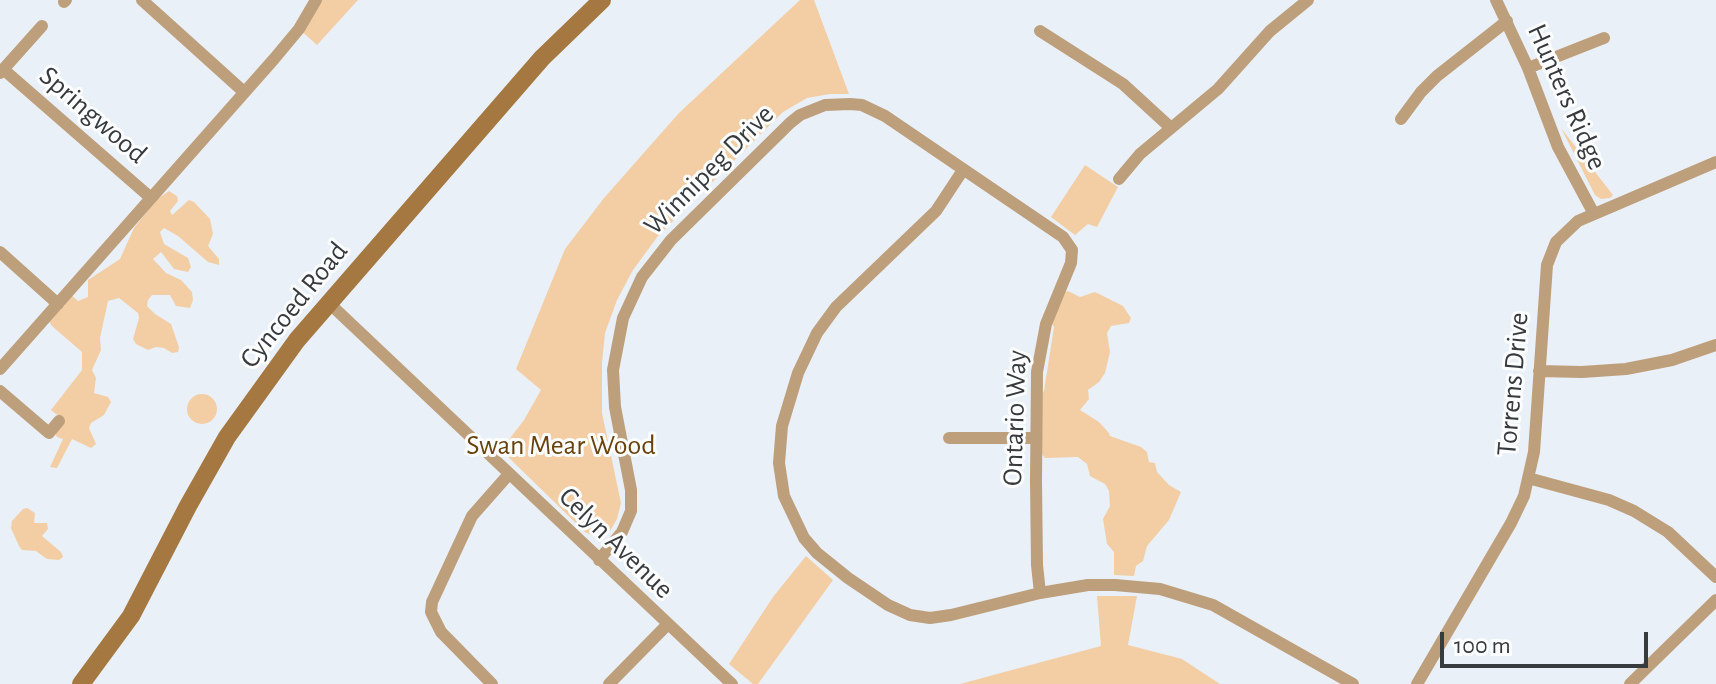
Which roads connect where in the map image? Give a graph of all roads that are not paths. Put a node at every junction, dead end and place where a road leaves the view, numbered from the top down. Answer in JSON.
{"nodes":[{"id":1,"x":142,"y":0,"type":"edge"},
{"id":2,"x":316,"y":0,"type":"edge"},
{"id":3,"x":602,"y":0,"type":"edge"},
{"id":4,"x":1308,"y":0,"type":"edge"},
{"id":5,"x":1496,"y":0,"type":"edge"},
{"id":6,"x":1507,"y":21,"type":"junction"},
{"id":7,"x":42,"y":26,"type":"dead end"},
{"id":8,"x":1040,"y":31,"type":"dead end"},
{"id":9,"x":1604,"y":38,"type":"dead end"},
{"id":10,"x":1528,"y":68,"type":"junction"},
{"id":11,"x":2,"y":71,"type":"edge"},
{"id":12,"x":244,"y":92,"type":"junction"},
{"id":13,"x":1401,"y":119,"type":"dead end"},
{"id":14,"x":1171,"y":128,"type":"junction"},
{"id":15,"x":1716,"y":162,"type":"edge"},
{"id":16,"x":963,"y":170,"type":"junction"},
{"id":17,"x":1119,"y":179,"type":"dead end"},
{"id":18,"x":151,"y":198,"type":"junction"},
{"id":19,"x":1594,"y":214,"type":"junction"},
{"id":20,"x":1072,"y":250,"type":"joint"},
{"id":21,"x":0,"y":252,"type":"edge"},
{"id":22,"x":329,"y":303,"type":"junction"},
{"id":23,"x":58,"y":304,"type":"junction"},
{"id":24,"x":1716,"y":345,"type":"edge"},
{"id":25,"x":0,"y":369,"type":"edge"},
{"id":26,"x":1539,"y":371,"type":"junction"},
{"id":27,"x":0,"y":391,"type":"edge"},
{"id":28,"x":59,"y":421,"type":"dead end"},
{"id":29,"x":949,"y":438,"type":"dead end"},
{"id":30,"x":1035,"y":438,"type":"junction"},
{"id":31,"x":509,"y":474,"type":"junction"},
{"id":32,"x":1528,"y":478,"type":"junction"},
{"id":33,"x":599,"y":560,"type":"junction"},
{"id":34,"x":1716,"y":577,"type":"edge"},
{"id":35,"x":1040,"y":593,"type":"junction"},
{"id":36,"x":1716,"y":600,"type":"edge"},
{"id":37,"x":667,"y":625,"type":"junction"},
{"id":38,"x":81,"y":684,"type":"edge"},
{"id":39,"x":492,"y":684,"type":"edge"},
{"id":40,"x":609,"y":684,"type":"edge"},
{"id":41,"x":732,"y":684,"type":"edge"},
{"id":42,"x":1353,"y":684,"type":"edge"},
{"id":43,"x":1417,"y":684,"type":"edge"},
{"id":44,"x":1630,"y":684,"type":"edge"}],
"edges":[{"from":1,"to":12,"type":"street"},
{"from":2,"to":12,"type":"street","name":"Springwood"},
{"from":3,"to":22,"type":"street","name":"Cyncoed Road"},
{"from":4,"to":14,"type":"street"},
{"from":5,"to":6,"type":"street","name":"Hunters Ridge"},
{"from":6,"to":10,"type":"street","name":"Hunters Ridge"},
{"from":6,"to":13,"type":"street"},
{"from":7,"to":11,"type":"street","name":"Springwood"},
{"from":8,"to":14,"type":"street"},
{"from":9,"to":10,"type":"street"},
{"from":10,"to":19,"type":"street","name":"Hunters Ridge"},
{"from":11,"to":18,"type":"street","name":"Springwood"},
{"from":12,"to":18,"type":"street","name":"Springwood"},
{"from":14,"to":17,"type":"street"},
{"from":15,"to":19,"type":"street","name":"Torrens Drive"},
{"from":16,"to":20,"type":"street","name":"Winnipeg Drive"},
{"from":16,"to":33,"type":"street","name":"Winnipeg Drive"},
{"from":16,"to":35,"type":"street"},
{"from":18,"to":23,"type":"street","name":"Springwood"},
{"from":19,"to":26,"type":"street","name":"Torrens Drive"},
{"from":20,"to":30,"type":"street","name":"Ontario Way"},
{"from":21,"to":23,"type":"street"},
{"from":22,"to":31,"type":"street","name":"Celyn Avenue"},
{"from":22,"to":38,"type":"street","name":"Cyncoed Road"},
{"from":23,"to":25,"type":"street","name":"Springwood"},
{"from":24,"to":26,"type":"street"},
{"from":26,"to":32,"type":"street","name":"Torrens Drive"},
{"from":27,"to":28,"type":"street"},
{"from":29,"to":30,"type":"street"},
{"from":30,"to":35,"type":"street","name":"Ontario Way"},
{"from":31,"to":33,"type":"street","name":"Celyn Avenue"},
{"from":31,"to":39,"type":"street"},
{"from":32,"to":34,"type":"street"},
{"from":32,"to":43,"type":"street","name":"Torrens Drive"},
{"from":33,"to":37,"type":"street","name":"Celyn Avenue"},
{"from":35,"to":42,"type":"street"},
{"from":36,"to":44,"type":"street"},
{"from":37,"to":40,"type":"street"},
{"from":37,"to":41,"type":"street","name":"Celyn Avenue"}]}
